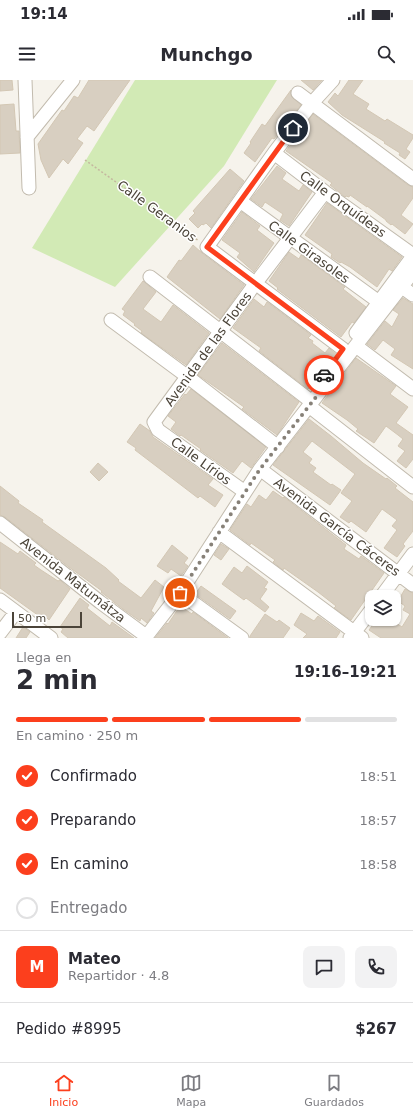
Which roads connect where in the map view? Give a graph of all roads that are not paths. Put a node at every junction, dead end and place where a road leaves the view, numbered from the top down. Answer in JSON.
{"nodes":[{"id":1,"x":25,"y":80,"type":"edge"},
{"id":2,"x":73,"y":80,"type":"edge"},
{"id":3,"x":333,"y":80,"type":"edge"},
{"id":4,"x":298,"y":93,"type":"dead end"},
{"id":5,"x":312,"y":103,"type":"junction"},
{"id":6,"x":27,"y":137,"type":"junction"},
{"id":7,"x":274,"y":153,"type":"junction"},
{"id":8,"x":413,"y":179,"type":"edge"},
{"id":9,"x":29,"y":188,"type":"dead end"},
{"id":10,"x":325,"y":192,"type":"junction"},
{"id":11,"x":240,"y":201,"type":"junction"},
{"id":12,"x":290,"y":238,"type":"junction"},
{"id":13,"x":413,"y":255,"type":"edge"},
{"id":14,"x":413,"y":272,"type":"edge"},
{"id":15,"x":150,"y":276,"type":"dead end"},
{"id":16,"x":256,"y":284,"type":"junction"},
{"id":17,"x":402,"y":287,"type":"junction"},
{"id":18,"x":413,"y":295,"type":"edge"},
{"id":19,"x":379,"y":302,"type":"junction"},
{"id":20,"x":111,"y":320,"type":"dead end"},
{"id":21,"x":220,"y":331,"type":"junction"},
{"id":22,"x":356,"y":346,"type":"junction"},
{"id":23,"x":343,"y":349,"type":"junction"},
{"id":24,"x":188,"y":377,"type":"junction"},
{"id":25,"x":413,"y":389,"type":"edge"},
{"id":26,"x":312,"y":402,"type":"junction"},
{"id":27,"x":158,"y":430,"type":"joint"},
{"id":28,"x":278,"y":447,"type":"junction"},
{"id":29,"x":260,"y":469,"type":"junction"},
{"id":30,"x":413,"y":487,"type":"edge"},
{"id":31,"x":245,"y":492,"type":"junction"},
{"id":32,"x":0,"y":523,"type":"edge"},
{"id":33,"x":219,"y":532,"type":"junction"},
{"id":34,"x":413,"y":554,"type":"edge"},
{"id":35,"x":398,"y":575,"type":"junction"},
{"id":36,"x":413,"y":585,"type":"edge"},
{"id":37,"x":386,"y":590,"type":"edge"},
{"id":38,"x":180,"y":593,"type":"junction"},
{"id":39,"x":0,"y":600,"type":"edge"},
{"id":40,"x":16,"y":612,"type":"junction"},
{"id":41,"x":365,"y":620,"type":"edge"},
{"id":42,"x":0,"y":633,"type":"edge"},
{"id":43,"x":355,"y":636,"type":"edge"},
{"id":44,"x":145,"y":637,"type":"edge"},
{"id":45,"x":51,"y":638,"type":"edge"},
{"id":46,"x":242,"y":638,"type":"edge"}],
"edges":[{"from":1,"to":6,"type":"street"},
{"from":2,"to":6,"type":"street"},
{"from":3,"to":5,"type":"street"},
{"from":4,"to":5,"type":"street"},
{"from":5,"to":7,"type":"street"},
{"from":5,"to":8,"type":"street"},
{"from":6,"to":9,"type":"street"},
{"from":7,"to":10,"type":"street","name":"Calle Orquídeas"},
{"from":7,"to":11,"type":"street"},
{"from":10,"to":12,"type":"street","name":"Avenida de las Flores"},
{"from":10,"to":13,"type":"street","name":"Calle Orquídeas"},
{"from":11,"to":12,"type":"street","name":"Calle Girasoles"},
{"from":11,"to":16,"type":"street","name":"Calle Geranios"},
{"from":12,"to":16,"type":"street","name":"Avenida de las Flores"},
{"from":12,"to":19,"type":"street","name":"Calle Girasoles"},
{"from":13,"to":19,"type":"street"},
{"from":14,"to":17,"type":"street"},
{"from":15,"to":21,"type":"street"},
{"from":16,"to":21,"type":"street","name":"Avenida de las Flores"},
{"from":16,"to":23,"type":"street","name":"Calle Geranios"},
{"from":17,"to":18,"type":"street"},
{"from":17,"to":22,"type":"street"},
{"from":19,"to":23,"type":"street"},
{"from":20,"to":24,"type":"street"},
{"from":21,"to":24,"type":"street","name":"Avenida de las Flores"},
{"from":21,"to":26,"type":"street"},
{"from":22,"to":25,"type":"street"},
{"from":22,"to":26,"type":"street"},
{"from":23,"to":26,"type":"street"},
{"from":24,"to":27,"type":"street","name":"Avenida de las Flores"},
{"from":24,"to":28,"type":"street"},
{"from":26,"to":28,"type":"street"},
{"from":26,"to":30,"type":"street"},
{"from":27,"to":31,"type":"street","name":"Calle Lírios"},
{"from":28,"to":29,"type":"street"},
{"from":29,"to":31,"type":"street"},
{"from":29,"to":35,"type":"street","name":"Avenida García Cáceres"},
{"from":31,"to":33,"type":"street"},
{"from":32,"to":44,"type":"street","name":"Avenida Matumátza"},
{"from":33,"to":38,"type":"street"},
{"from":33,"to":43,"type":"street"},
{"from":34,"to":35,"type":"street"},
{"from":35,"to":36,"type":"street","name":"Avenida García Cáceres"},
{"from":35,"to":37,"type":"street"},
{"from":38,"to":44,"type":"street"},
{"from":38,"to":46,"type":"street"},
{"from":39,"to":40,"type":"street"},
{"from":40,"to":42,"type":"street"},
{"from":40,"to":45,"type":"street"},
{"from":41,"to":43,"type":"street"}]}
